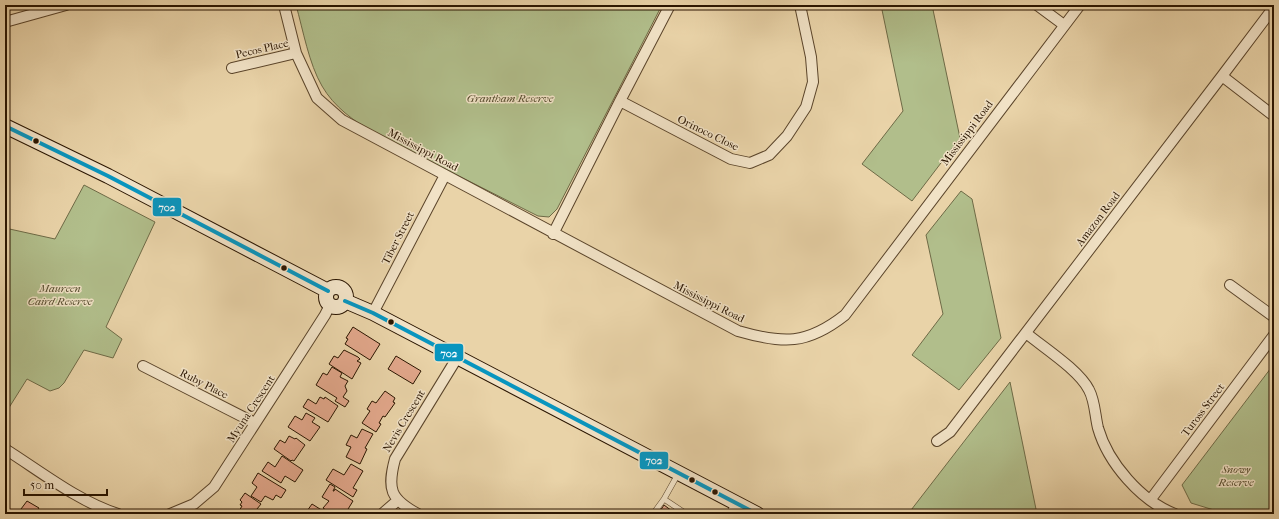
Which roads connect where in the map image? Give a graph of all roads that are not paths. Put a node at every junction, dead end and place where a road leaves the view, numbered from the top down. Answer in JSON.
{"nodes":[{"id":1,"x":66,"y":5,"type":"edge"},
{"id":2,"x":284,"y":5,"type":"edge"},
{"id":3,"x":670,"y":5,"type":"edge"},
{"id":4,"x":800,"y":5,"type":"edge"},
{"id":5,"x":1037,"y":5,"type":"edge"},
{"id":6,"x":1080,"y":5,"type":"edge"},
{"id":7,"x":1274,"y":6,"type":"edge"},
{"id":8,"x":5,"y":22,"type":"edge"},
{"id":9,"x":1064,"y":26,"type":"junction"},
{"id":10,"x":296,"y":54,"type":"junction"},
{"id":11,"x":232,"y":68,"type":"dead end"},
{"id":12,"x":1222,"y":76,"type":"junction"},
{"id":13,"x":620,"y":101,"type":"junction"},
{"id":14,"x":1274,"y":116,"type":"edge"},
{"id":15,"x":5,"y":126,"type":"edge"},
{"id":16,"x":445,"y":175,"type":"junction"},
{"id":17,"x":553,"y":234,"type":"junction"},
{"id":18,"x":1230,"y":285,"type":"dead end"},
{"id":19,"x":328,"y":291,"type":"junction"},
{"id":20,"x":345,"y":301,"type":"junction"},
{"id":21,"x":330,"y":305,"type":"junction"},
{"id":22,"x":373,"y":313,"type":"junction"},
{"id":23,"x":1274,"y":317,"type":"edge"},
{"id":24,"x":1026,"y":333,"type":"junction"},
{"id":25,"x":1274,"y":335,"type":"edge"},
{"id":26,"x":457,"y":358,"type":"junction"},
{"id":27,"x":142,"y":366,"type":"dead end"},
{"id":28,"x":255,"y":424,"type":"junction"},
{"id":29,"x":937,"y":440,"type":"dead end"},
{"id":30,"x":5,"y":449,"type":"edge"},
{"id":31,"x":678,"y":473,"type":"junction"},
{"id":32,"x":664,"y":499,"type":"junction"},
{"id":33,"x":1150,"y":499,"type":"junction"},
{"id":34,"x":397,"y":501,"type":"junction"},
{"id":35,"x":732,"y":508,"type":"edge"},
{"id":36,"x":175,"y":513,"type":"edge"},
{"id":37,"x":118,"y":514,"type":"edge"},
{"id":38,"x":382,"y":514,"type":"edge"},
{"id":39,"x":418,"y":514,"type":"edge"},
{"id":40,"x":653,"y":514,"type":"edge"},
{"id":41,"x":689,"y":514,"type":"edge"},
{"id":42,"x":757,"y":514,"type":"edge"},
{"id":43,"x":1175,"y":514,"type":"edge"}],
"edges":[{"from":1,"to":8,"type":"street"},
{"from":2,"to":10,"type":"street","name":"Mississippi Road"},
{"from":3,"to":13,"type":"street"},
{"from":4,"to":13,"type":"street","name":"Orinoco Close"},
{"from":5,"to":9,"type":"street"},
{"from":6,"to":9,"type":"street","name":"Mississippi Road"},
{"from":7,"to":12,"type":"street","name":"Amazon Road"},
{"from":9,"to":17,"type":"street","name":"Mississippi Road"},
{"from":10,"to":11,"type":"street","name":"Pecos Place"},
{"from":10,"to":16,"type":"street","name":"Mississippi Road"},
{"from":12,"to":14,"type":"street"},
{"from":12,"to":24,"type":"street","name":"Amazon Road"},
{"from":13,"to":17,"type":"street"},
{"from":15,"to":19,"type":"street"},
{"from":16,"to":17,"type":"street","name":"Mississippi Road"},
{"from":16,"to":22,"type":"street","name":"Tiber Street"},
{"from":18,"to":23,"type":"street"},
{"from":19,"to":20,"type":"street"},
{"from":19,"to":21,"type":"street"},
{"from":20,"to":21,"type":"street"},
{"from":20,"to":22,"type":"street"},
{"from":21,"to":28,"type":"street","name":"Myuna Crescent"},
{"from":22,"to":26,"type":"street"},
{"from":24,"to":29,"type":"street","name":"Amazon Road"},
{"from":24,"to":33,"type":"street"},
{"from":25,"to":33,"type":"street","name":"Tuross Street"},
{"from":26,"to":31,"type":"street"},
{"from":26,"to":34,"type":"street","name":"Nevis Crescent"},
{"from":27,"to":28,"type":"street","name":"Ruby Place"},
{"from":28,"to":36,"type":"street","name":"Myuna Crescent"},
{"from":30,"to":37,"type":"street"},
{"from":31,"to":32,"type":"lane"},
{"from":31,"to":35,"type":"street"},
{"from":32,"to":40,"type":"lane"},
{"from":32,"to":41,"type":"lane"},
{"from":33,"to":43,"type":"street"},
{"from":34,"to":38,"type":"street"},
{"from":34,"to":39,"type":"street"},
{"from":35,"to":42,"type":"street"}]}
